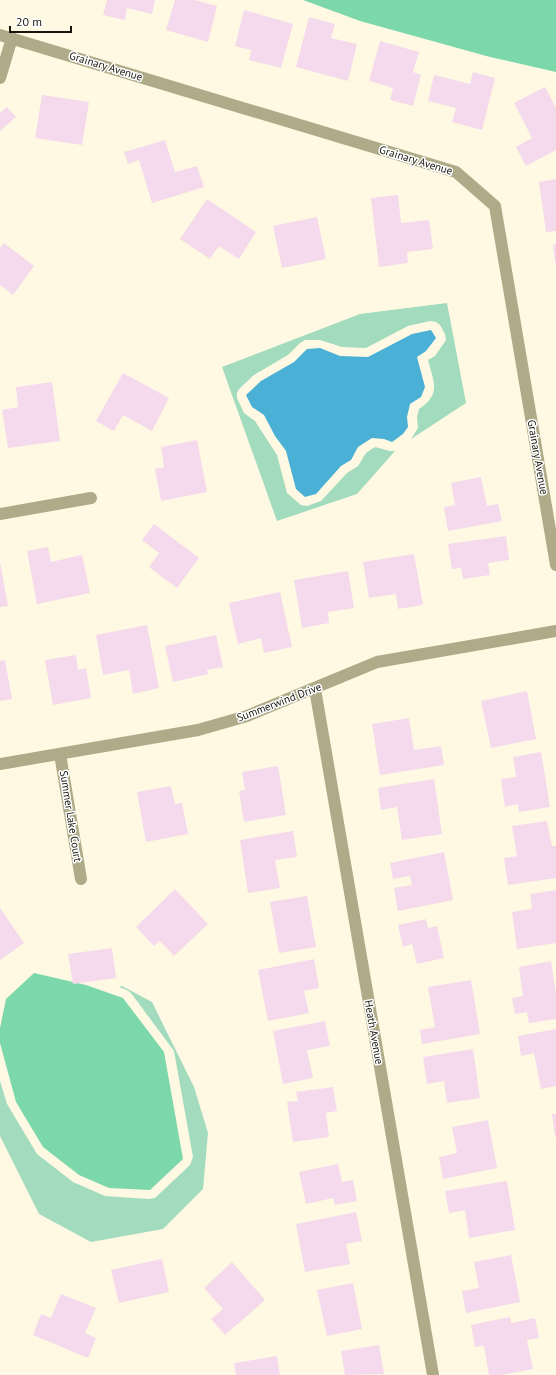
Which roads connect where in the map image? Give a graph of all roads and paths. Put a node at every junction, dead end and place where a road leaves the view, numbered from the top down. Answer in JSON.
{"nodes":[{"id":1,"x":0,"y":35,"type":"edge"},
{"id":2,"x":12,"y":38,"type":"junction"},
{"id":3,"x":0,"y":78,"type":"edge"},
{"id":4,"x":91,"y":498,"type":"dead end"},
{"id":5,"x":0,"y":514,"type":"edge"},
{"id":6,"x":556,"y":565,"type":"edge"},
{"id":7,"x":556,"y":631,"type":"edge"},
{"id":8,"x":315,"y":688,"type":"junction"},
{"id":9,"x":60,"y":754,"type":"junction"},
{"id":10,"x":0,"y":764,"type":"edge"},
{"id":11,"x":81,"y":879,"type":"dead end"},
{"id":12,"x":433,"y":1375,"type":"edge"}],
"edges":[{"from":1,"to":2,"type":"street","name":"Grainary Avenue"},
{"from":2,"to":3,"type":"street"},
{"from":2,"to":6,"type":"street","name":"Grainary Avenue"},
{"from":4,"to":5,"type":"street"},
{"from":7,"to":8,"type":"street","name":"Summerwind Drive"},
{"from":8,"to":9,"type":"street","name":"Summerwind Drive"},
{"from":8,"to":12,"type":"street","name":"Heath Avenue"},
{"from":9,"to":10,"type":"street","name":"Summerwind Drive"},
{"from":9,"to":11,"type":"street","name":"Summer Lake Court"}]}
